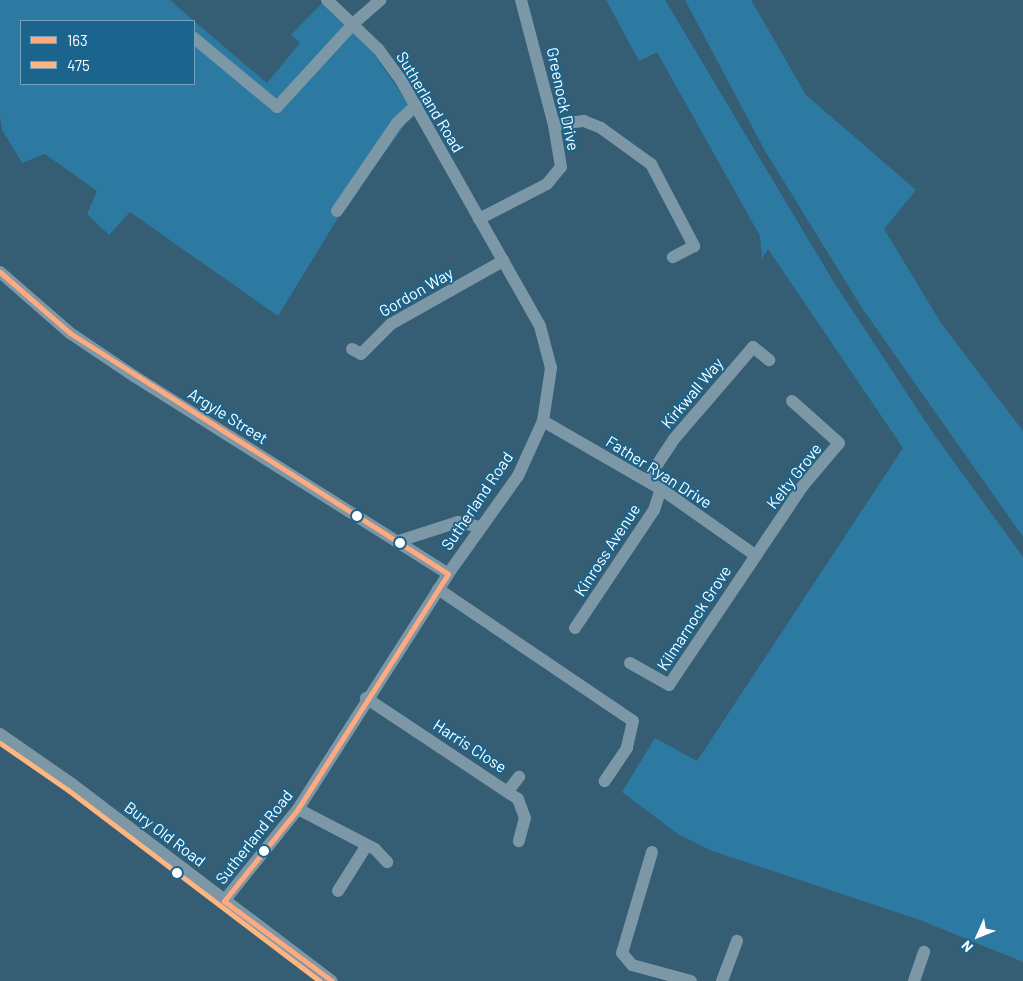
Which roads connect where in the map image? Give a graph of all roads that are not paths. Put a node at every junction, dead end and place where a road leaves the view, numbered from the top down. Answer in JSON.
{"nodes":[{"id":1,"x":327,"y":0,"type":"edge"},
{"id":2,"x":380,"y":0,"type":"edge"},
{"id":3,"x":521,"y":0,"type":"edge"},
{"id":4,"x":354,"y":23,"type":"junction"},
{"id":5,"x":195,"y":39,"type":"edge"},
{"id":6,"x":416,"y":105,"type":"junction"},
{"id":7,"x":554,"y":125,"type":"junction"},
{"id":8,"x":337,"y":211,"type":"dead end"},
{"id":9,"x":479,"y":219,"type":"junction"},
{"id":10,"x":673,"y":257,"type":"dead end"},
{"id":11,"x":503,"y":261,"type":"junction"},
{"id":12,"x":0,"y":272,"type":"edge"},
{"id":13,"x":352,"y":349,"type":"dead end"},
{"id":14,"x":769,"y":360,"type":"dead end"},
{"id":15,"x":792,"y":401,"type":"dead end"},
{"id":16,"x":543,"y":421,"type":"junction"},
{"id":17,"x":647,"y":480,"type":"junction"},
{"id":18,"x":661,"y":488,"type":"junction"},
{"id":19,"x":480,"y":527,"type":"junction"},
{"id":20,"x":399,"y":541,"type":"junction"},
{"id":21,"x":755,"y":556,"type":"junction"},
{"id":22,"x":448,"y":574,"type":"junction"},
{"id":23,"x":438,"y":589,"type":"junction"},
{"id":24,"x":575,"y":628,"type":"dead end"},
{"id":25,"x":630,"y":663,"type":"dead end"},
{"id":26,"x":366,"y":698,"type":"junction"},
{"id":27,"x":0,"y":734,"type":"edge"},
{"id":28,"x":519,"y":777,"type":"dead end"},
{"id":29,"x":604,"y":781,"type":"dead end"},
{"id":30,"x":508,"y":791,"type":"junction"},
{"id":31,"x":298,"y":809,"type":"junction"},
{"id":32,"x":519,"y":841,"type":"dead end"},
{"id":33,"x":367,"y":845,"type":"junction"},
{"id":34,"x":652,"y":852,"type":"dead end"},
{"id":35,"x":388,"y":862,"type":"dead end"},
{"id":36,"x":338,"y":891,"type":"dead end"},
{"id":37,"x":224,"y":901,"type":"junction"},
{"id":38,"x":737,"y":942,"type":"dead end"},
{"id":39,"x":924,"y":952,"type":"dead end"},
{"id":40,"x":332,"y":981,"type":"edge"},
{"id":41,"x":690,"y":981,"type":"edge"},
{"id":42,"x":722,"y":981,"type":"edge"},
{"id":43,"x":914,"y":981,"type":"edge"}],
"edges":[{"from":1,"to":4,"type":"street","name":"Sutherland Road"},
{"from":2,"to":4,"type":"street"},
{"from":3,"to":7,"type":"street","name":"Greenock Drive"},
{"from":4,"to":5,"type":"street"},
{"from":4,"to":6,"type":"street","name":"Sutherland Road"},
{"from":6,"to":8,"type":"street"},
{"from":6,"to":9,"type":"street","name":"Sutherland Road"},
{"from":7,"to":9,"type":"street","name":"Greenock Drive"},
{"from":7,"to":10,"type":"street"},
{"from":9,"to":11,"type":"street","name":"Sutherland Road"},
{"from":11,"to":13,"type":"street","name":"Gordon Way"},
{"from":11,"to":16,"type":"street","name":"Sutherland Road"},
{"from":12,"to":20,"type":"street","name":"Argyle Street"},
{"from":14,"to":17,"type":"street","name":"Kirkwall Way"},
{"from":15,"to":21,"type":"street","name":"Kelty Grove"},
{"from":16,"to":17,"type":"street","name":"Father Ryan Drive"},
{"from":16,"to":19,"type":"street","name":"Sutherland Road"},
{"from":17,"to":18,"type":"street","name":"Father Ryan Drive"},
{"from":18,"to":21,"type":"street","name":"Father Ryan Drive"},
{"from":18,"to":24,"type":"street","name":"Kinross Avenue"},
{"from":19,"to":20,"type":"street"},
{"from":19,"to":22,"type":"street","name":"Sutherland Road"},
{"from":20,"to":22,"type":"street","name":"Argyle Street"},
{"from":21,"to":25,"type":"street","name":"Kilmarnock Grove"},
{"from":22,"to":23,"type":"street","name":"Sutherland Road"},
{"from":23,"to":26,"type":"street","name":"Sutherland Road"},
{"from":23,"to":29,"type":"street"},
{"from":26,"to":30,"type":"street","name":"Harris Close"},
{"from":26,"to":31,"type":"street","name":"Sutherland Road"},
{"from":27,"to":37,"type":"street","name":"Bury Old Road"},
{"from":28,"to":30,"type":"street"},
{"from":30,"to":32,"type":"street","name":"Harris Close"},
{"from":31,"to":33,"type":"street"},
{"from":31,"to":37,"type":"street","name":"Sutherland Road"},
{"from":33,"to":35,"type":"street"},
{"from":33,"to":36,"type":"street"},
{"from":34,"to":41,"type":"street"},
{"from":37,"to":40,"type":"street","name":"Bury Old Road"},
{"from":38,"to":42,"type":"street"},
{"from":39,"to":43,"type":"street"}]}
